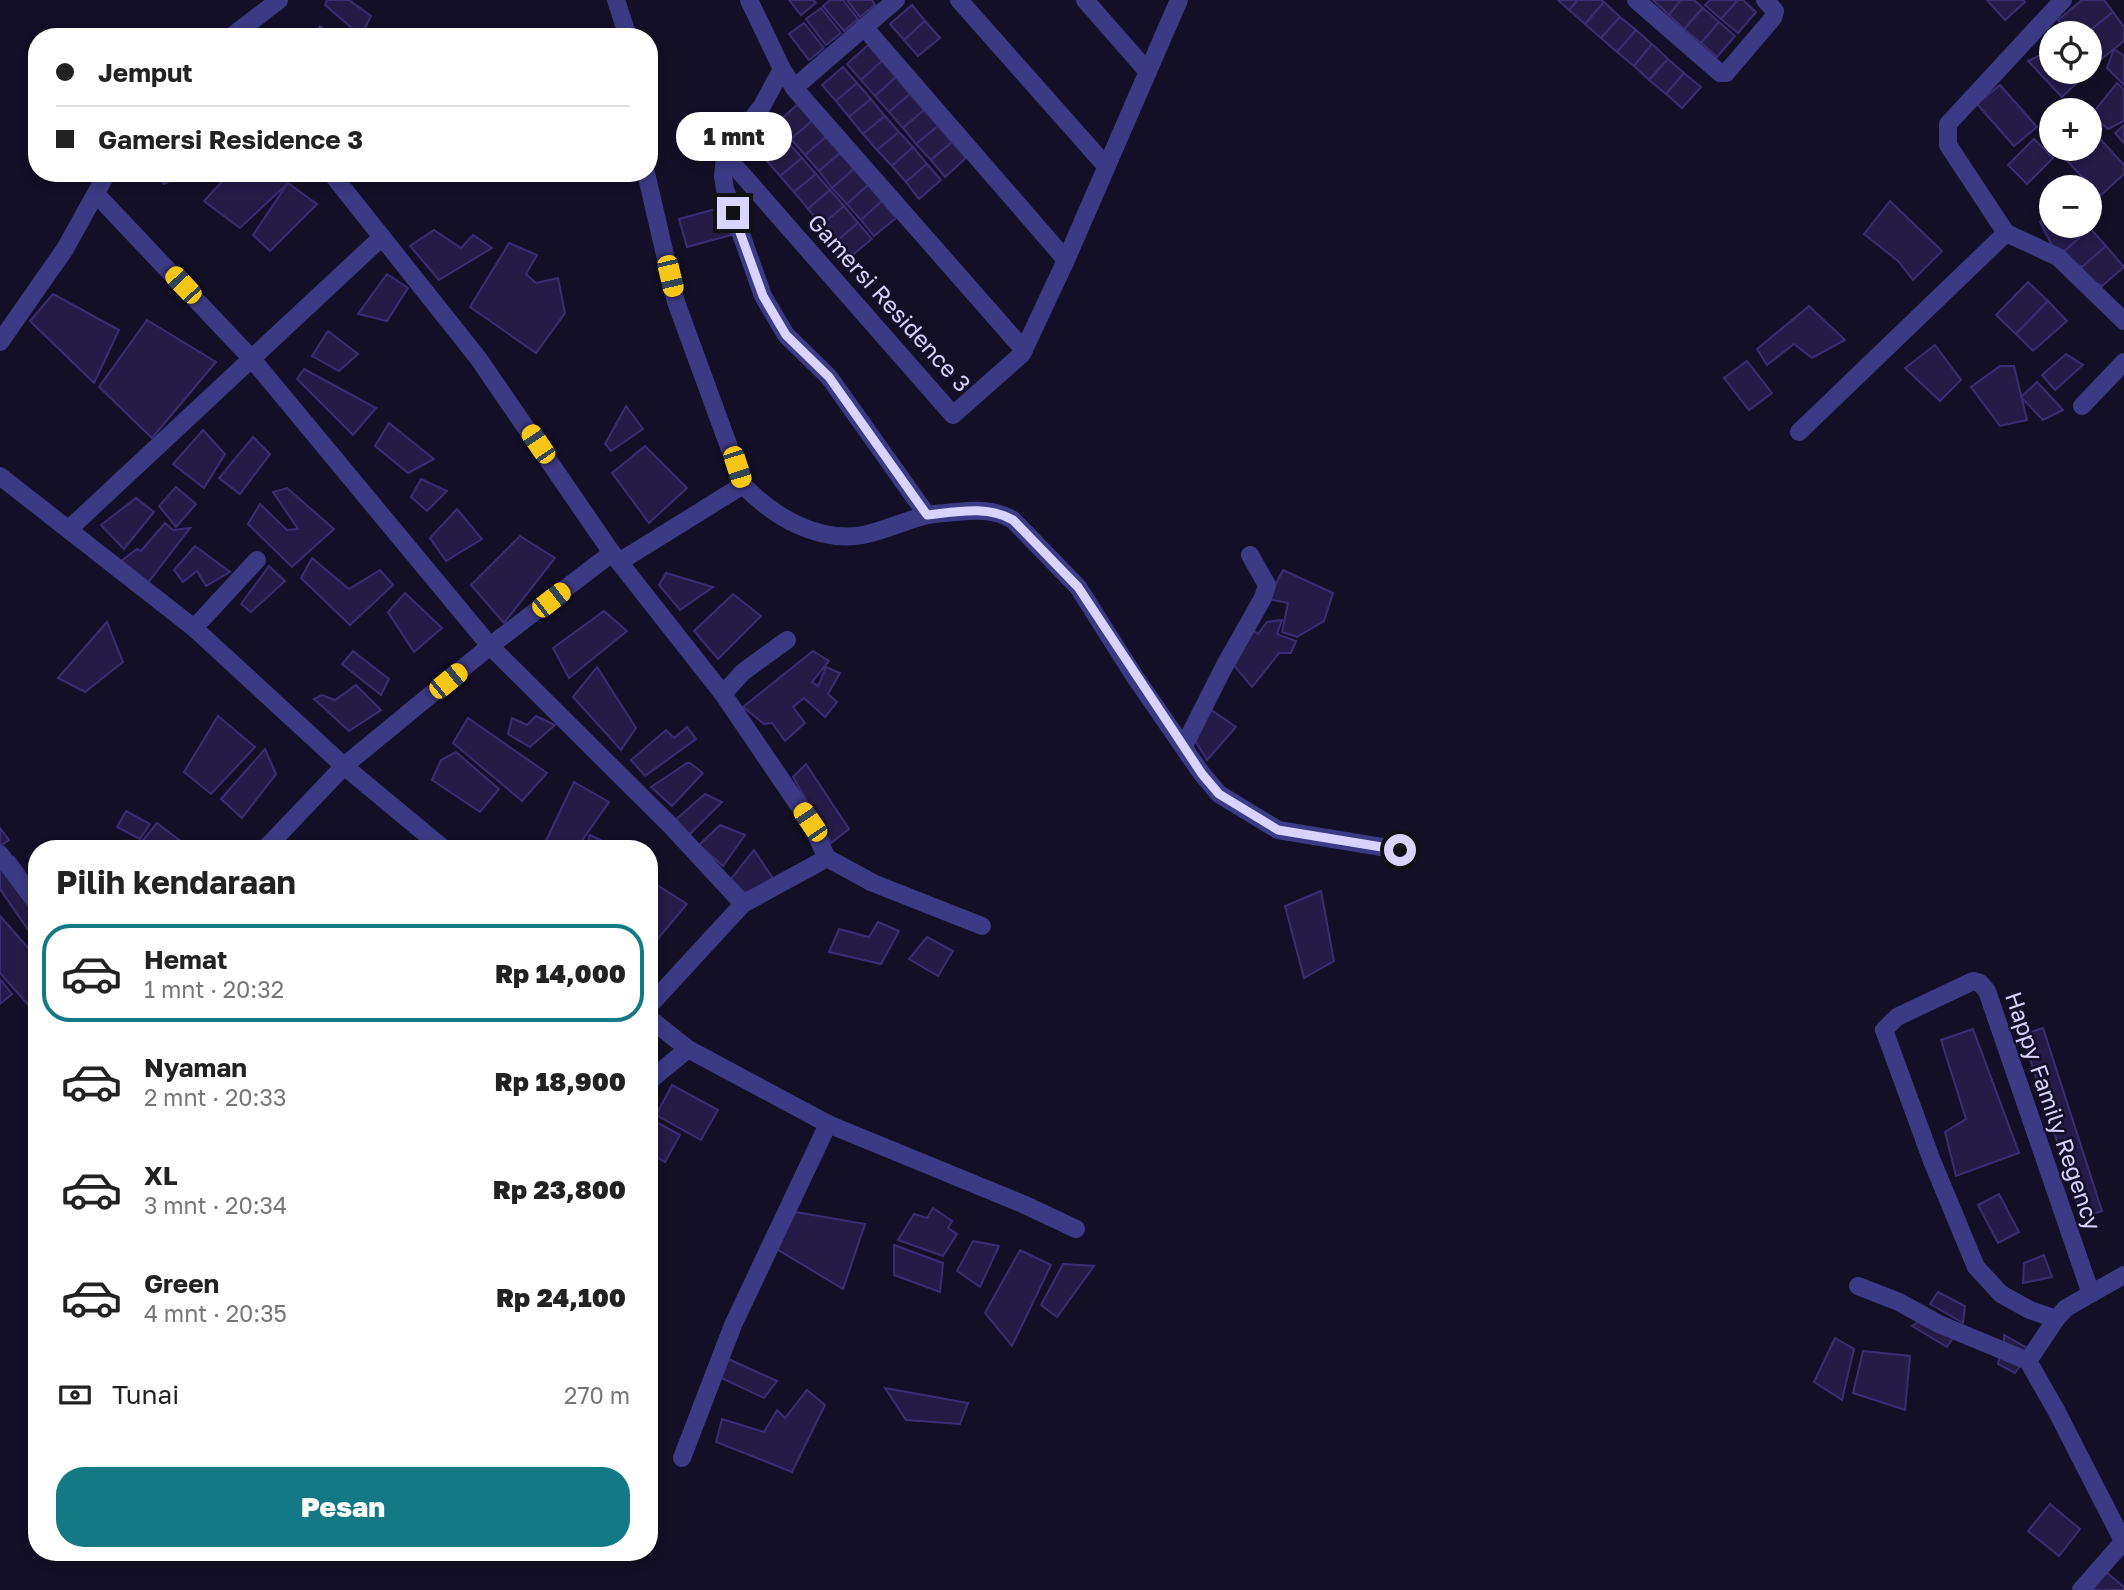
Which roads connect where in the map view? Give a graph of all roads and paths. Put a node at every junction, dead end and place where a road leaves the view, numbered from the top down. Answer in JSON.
{"nodes":[{"id":1,"x":279,"y":0,"type":"edge"},
{"id":2,"x":615,"y":0,"type":"edge"},
{"id":3,"x":896,"y":0,"type":"edge"},
{"id":4,"x":959,"y":0,"type":"edge"},
{"id":5,"x":1086,"y":0,"type":"edge"},
{"id":6,"x":1179,"y":0,"type":"edge"},
{"id":7,"x":1636,"y":0,"type":"edge"},
{"id":8,"x":1765,"y":0,"type":"edge"},
{"id":9,"x":2063,"y":0,"type":"edge"},
{"id":10,"x":751,"y":1,"type":"edge"},
{"id":11,"x":864,"y":27,"type":"junction"},
{"id":12,"x":243,"y":28,"type":"edge"},
{"id":13,"x":625,"y":28,"type":"edge"},
{"id":14,"x":782,"y":69,"type":"junction"},
{"id":15,"x":1148,"y":72,"type":"junction"},
{"id":16,"x":794,"y":88,"type":"junction"},
{"id":17,"x":725,"y":155,"type":"junction"},
{"id":18,"x":1107,"y":166,"type":"junction"},
{"id":19,"x":102,"y":182,"type":"edge"},
{"id":20,"x":338,"y":182,"type":"edge"},
{"id":21,"x":648,"y":182,"type":"edge"},
{"id":22,"x":96,"y":194,"type":"junction"},
{"id":23,"x":2006,"y":233,"type":"junction"},
{"id":24,"x":382,"y":237,"type":"junction"},
{"id":25,"x":1066,"y":260,"type":"junction"},
{"id":26,"x":2124,"y":320,"type":"edge"},
{"id":27,"x":0,"y":342,"type":"edge"},
{"id":28,"x":1024,"y":351,"type":"junction"},
{"id":29,"x":251,"y":359,"type":"junction"},
{"id":30,"x":2124,"y":362,"type":"edge"},
{"id":31,"x":2082,"y":406,"type":"dead end"},
{"id":32,"x":1799,"y":432,"type":"dead end"},
{"id":33,"x":0,"y":476,"type":"edge"},
{"id":34,"x":743,"y":485,"type":"junction"},
{"id":35,"x":927,"y":515,"type":"junction"},
{"id":36,"x":69,"y":529,"type":"junction"},
{"id":37,"x":1250,"y":555,"type":"dead end"},
{"id":38,"x":615,"y":558,"type":"junction"},
{"id":39,"x":257,"y":560,"type":"dead end"},
{"id":40,"x":194,"y":628,"type":"junction"},
{"id":41,"x":787,"y":640,"type":"dead end"},
{"id":42,"x":490,"y":646,"type":"junction"},
{"id":43,"x":723,"y":694,"type":"junction"},
{"id":44,"x":1184,"y":747,"type":"junction"},
{"id":45,"x":344,"y":766,"type":"junction"},
{"id":46,"x":274,"y":840,"type":"edge"},
{"id":47,"x":433,"y":840,"type":"edge"},
{"id":48,"x":1400,"y":850,"type":"dead end"},
{"id":49,"x":0,"y":854,"type":"edge"},
{"id":50,"x":827,"y":858,"type":"junction"},
{"id":51,"x":28,"y":892,"type":"edge"},
{"id":52,"x":743,"y":904,"type":"junction"},
{"id":53,"x":982,"y":926,"type":"dead end"},
{"id":54,"x":658,"y":996,"type":"edge"},
{"id":55,"x":658,"y":1025,"type":"edge"},
{"id":56,"x":688,"y":1049,"type":"junction"},
{"id":57,"x":658,"y":1074,"type":"edge"},
{"id":58,"x":828,"y":1124,"type":"junction"},
{"id":59,"x":1076,"y":1229,"type":"dead end"},
{"id":60,"x":2124,"y":1275,"type":"edge"},
{"id":61,"x":1858,"y":1286,"type":"dead end"},
{"id":62,"x":2091,"y":1294,"type":"junction"},
{"id":63,"x":2056,"y":1319,"type":"junction"},
{"id":64,"x":2028,"y":1361,"type":"junction"},
{"id":65,"x":682,"y":1458,"type":"dead end"},
{"id":66,"x":2124,"y":1542,"type":"edge"},
{"id":67,"x":2081,"y":1590,"type":"edge"}],
"edges":[{"from":1,"to":12,"type":"street"},
{"from":2,"to":13,"type":"street"},
{"from":3,"to":11,"type":"street"},
{"from":4,"to":18,"type":"street"},
{"from":5,"to":15,"type":"street"},
{"from":6,"to":15,"type":"street","name":"Gamersi Residence 3"},
{"from":7,"to":8,"type":"street"},
{"from":9,"to":23,"type":"street"},
{"from":10,"to":14,"type":"street"},
{"from":11,"to":16,"type":"street"},
{"from":11,"to":25,"type":"street"},
{"from":14,"to":16,"type":"street"},
{"from":14,"to":17,"type":"street"},
{"from":15,"to":18,"type":"street","name":"Gamersi Residence 3"},
{"from":16,"to":28,"type":"street"},
{"from":17,"to":28,"type":"street","name":"Gamersi Residence 3"},
{"from":17,"to":35,"type":"street"},
{"from":18,"to":25,"type":"street","name":"Gamersi Residence 3"},
{"from":19,"to":22,"type":"street"},
{"from":20,"to":24,"type":"street"},
{"from":21,"to":34,"type":"street"},
{"from":22,"to":27,"type":"street"},
{"from":22,"to":29,"type":"street"},
{"from":23,"to":26,"type":"street"},
{"from":23,"to":32,"type":"street"},
{"from":24,"to":29,"type":"street"},
{"from":24,"to":38,"type":"street"},
{"from":25,"to":28,"type":"street","name":"Gamersi Residence 3"},
{"from":29,"to":36,"type":"street"},
{"from":29,"to":42,"type":"street"},
{"from":30,"to":31,"type":"street"},
{"from":33,"to":36,"type":"street"},
{"from":34,"to":35,"type":"street"},
{"from":34,"to":38,"type":"street"},
{"from":35,"to":44,"type":"street"},
{"from":36,"to":40,"type":"street"},
{"from":37,"to":44,"type":"street"},
{"from":38,"to":42,"type":"street"},
{"from":38,"to":43,"type":"street"},
{"from":39,"to":40,"type":"street"},
{"from":40,"to":45,"type":"street"},
{"from":41,"to":43,"type":"street"},
{"from":42,"to":45,"type":"street"},
{"from":42,"to":52,"type":"street"},
{"from":43,"to":50,"type":"street"},
{"from":44,"to":48,"type":"street"},
{"from":45,"to":46,"type":"street"},
{"from":45,"to":47,"type":"street"},
{"from":49,"to":51,"type":"street"},
{"from":50,"to":52,"type":"street"},
{"from":50,"to":53,"type":"street"},
{"from":52,"to":54,"type":"street"},
{"from":55,"to":56,"type":"street"},
{"from":56,"to":57,"type":"street"},
{"from":56,"to":58,"type":"street"},
{"from":58,"to":59,"type":"street"},
{"from":58,"to":65,"type":"street"},
{"from":60,"to":62,"type":"street"},
{"from":61,"to":64,"type":"street"},
{"from":62,"to":63,"type":"street"},
{"from":62,"to":63,"type":"street","name":"Happy Family Regency"},
{"from":63,"to":64,"type":"street"},
{"from":64,"to":66,"type":"street"},
{"from":66,"to":67,"type":"street"}]}
